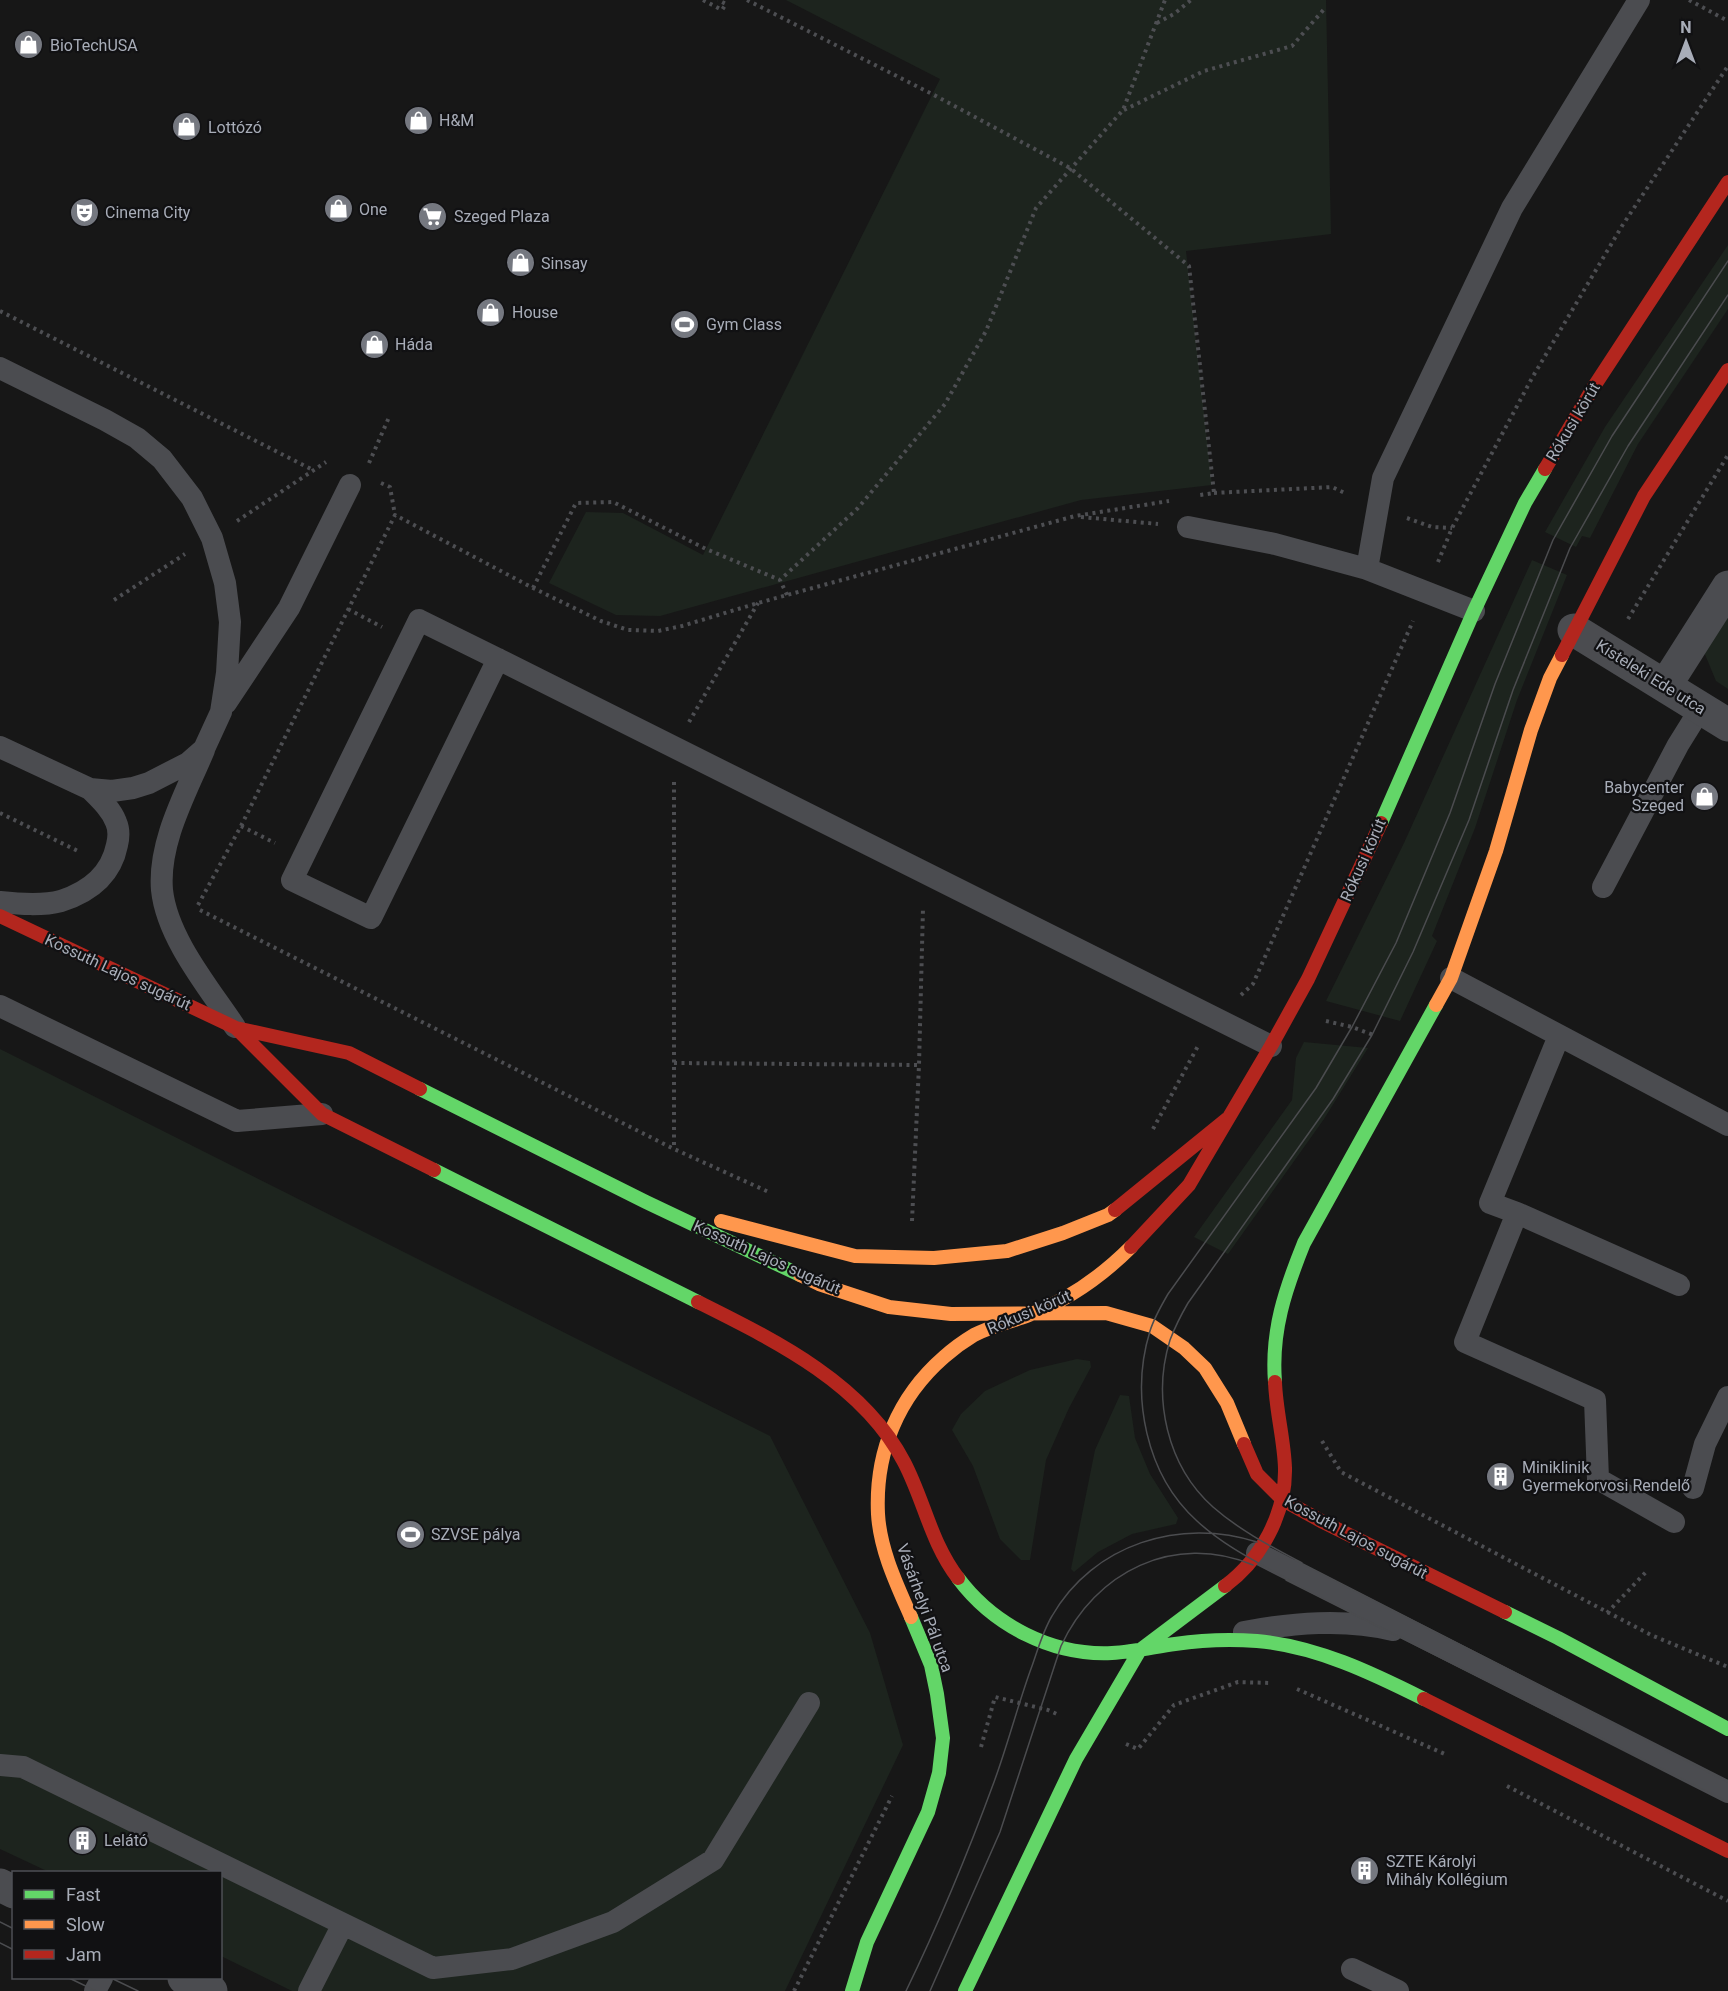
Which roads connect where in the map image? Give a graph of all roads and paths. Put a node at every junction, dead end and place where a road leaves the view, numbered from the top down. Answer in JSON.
{"nodes":[{"id":1,"x":704,"y":0,"type":"edge"},
{"id":2,"x":718,"y":0,"type":"edge"},
{"id":3,"x":747,"y":0,"type":"edge"},
{"id":4,"x":1165,"y":0,"type":"edge"},
{"id":5,"x":1191,"y":0,"type":"edge"},
{"id":6,"x":1639,"y":0,"type":"edge"},
{"id":7,"x":1689,"y":0,"type":"edge"},
{"id":8,"x":1326,"y":7,"type":"dead end"},
{"id":9,"x":1728,"y":21,"type":"edge"},
{"id":10,"x":1156,"y":23,"type":"junction"},
{"id":11,"x":1728,"y":66,"type":"edge"},
{"id":12,"x":1123,"y":110,"type":"junction"},
{"id":13,"x":1070,"y":168,"type":"junction"},
{"id":14,"x":1728,"y":182,"type":"edge"},
{"id":15,"x":0,"y":311,"type":"edge"},
{"id":16,"x":0,"y":368,"type":"edge"},
{"id":17,"x":1728,"y":370,"type":"edge"},
{"id":18,"x":390,"y":415,"type":"dead end"},
{"id":19,"x":1728,"y":455,"type":"edge"},
{"id":20,"x":368,"y":464,"type":"dead end"},
{"id":21,"x":313,"y":470,"type":"dead end"},
{"id":22,"x":350,"y":485,"type":"dead end"},
{"id":23,"x":1214,"y":493,"type":"junction"},
{"id":24,"x":1191,"y":497,"type":"dead end"},
{"id":25,"x":1179,"y":499,"type":"dead end"},
{"id":26,"x":1378,"y":507,"type":"junction"},
{"id":27,"x":1075,"y":516,"type":"junction"},
{"id":28,"x":1188,"y":527,"type":"joint"},
{"id":29,"x":1452,"y":528,"type":"junction"},
{"id":30,"x":1367,"y":569,"type":"junction"},
{"id":31,"x":780,"y":580,"type":"junction"},
{"id":32,"x":1728,"y":587,"type":"edge"},
{"id":33,"x":533,"y":588,"type":"dead end"},
{"id":34,"x":1425,"y":592,"type":"junction"},
{"id":35,"x":758,"y":603,"type":"dead end"},
{"id":36,"x":1474,"y":611,"type":"junction"},
{"id":37,"x":1574,"y":630,"type":"junction"},
{"id":38,"x":1608,"y":650,"type":"junction"},
{"id":39,"x":498,"y":659,"type":"junction"},
{"id":40,"x":1665,"y":686,"type":"junction"},
{"id":41,"x":1701,"y":708,"type":"junction"},
{"id":42,"x":221,"y":712,"type":"junction"},
{"id":43,"x":1728,"y":725,"type":"edge"},
{"id":44,"x":0,"y":747,"type":"edge"},
{"id":45,"x":674,"y":748,"type":"junction"},
{"id":46,"x":204,"y":749,"type":"junction"},
{"id":47,"x":90,"y":789,"type":"junction"},
{"id":48,"x":0,"y":813,"type":"edge"},
{"id":49,"x":240,"y":826,"type":"dead end"},
{"id":50,"x":303,"y":857,"type":"junction"},
{"id":51,"x":110,"y":866,"type":"junction"},
{"id":52,"x":924,"y":873,"type":"junction"},
{"id":53,"x":1604,"y":887,"type":"dead end"},
{"id":54,"x":162,"y":890,"type":"junction"},
{"id":55,"x":0,"y":902,"type":"edge"},
{"id":56,"x":0,"y":916,"type":"edge"},
{"id":57,"x":1450,"y":978,"type":"junction"},
{"id":58,"x":0,"y":1006,"type":"edge"},
{"id":59,"x":1294,"y":1006,"type":"junction"},
{"id":60,"x":1214,"y":1018,"type":"junction"},
{"id":61,"x":236,"y":1028,"type":"junction"},
{"id":62,"x":1559,"y":1036,"type":"junction"},
{"id":63,"x":1271,"y":1046,"type":"junction"},
{"id":64,"x":1408,"y":1053,"type":"junction"},
{"id":65,"x":674,"y":1063,"type":"junction"},
{"id":66,"x":919,"y":1065,"type":"junction"},
{"id":67,"x":322,"y":1114,"type":"junction"},
{"id":68,"x":1227,"y":1119,"type":"junction"},
{"id":69,"x":1728,"y":1125,"type":"edge"},
{"id":70,"x":1152,"y":1131,"type":"dead end"},
{"id":71,"x":674,"y":1149,"type":"junction"},
{"id":72,"x":772,"y":1194,"type":"dead end"},
{"id":73,"x":646,"y":1202,"type":"junction"},
{"id":74,"x":1517,"y":1213,"type":"junction"},
{"id":75,"x":912,"y":1223,"type":"dead end"},
{"id":76,"x":1679,"y":1285,"type":"dead end"},
{"id":77,"x":1032,"y":1314,"type":"junction"},
{"id":78,"x":1728,"y":1397,"type":"edge"},
{"id":79,"x":888,"y":1436,"type":"junction"},
{"id":80,"x":1321,"y":1437,"type":"dead end"},
{"id":81,"x":1694,"y":1488,"type":"dead end"},
{"id":82,"x":1283,"y":1500,"type":"junction"},
{"id":83,"x":1674,"y":1522,"type":"dead end"},
{"id":84,"x":1257,"y":1553,"type":"junction"},
{"id":85,"x":1646,"y":1572,"type":"dead end"},
{"id":86,"x":1607,"y":1613,"type":"junction"},
{"id":87,"x":1423,"y":1638,"type":"junction"},
{"id":88,"x":1193,"y":1642,"type":"junction"},
{"id":89,"x":1140,"y":1650,"type":"junction"},
{"id":90,"x":1728,"y":1667,"type":"edge"},
{"id":91,"x":1272,"y":1683,"type":"dead end"},
{"id":92,"x":1294,"y":1687,"type":"dead end"},
{"id":93,"x":809,"y":1703,"type":"dead end"},
{"id":94,"x":1728,"y":1729,"type":"edge"},
{"id":95,"x":1092,"y":1730,"type":"junction"},
{"id":96,"x":980,"y":1751,"type":"dead end"},
{"id":97,"x":1449,"y":1756,"type":"dead end"},
{"id":98,"x":0,"y":1765,"type":"edge"},
{"id":99,"x":1500,"y":1782,"type":"dead end"},
{"id":100,"x":1728,"y":1792,"type":"edge"},
{"id":101,"x":1728,"y":1851,"type":"edge"},
{"id":102,"x":1728,"y":1901,"type":"edge"},
{"id":103,"x":343,"y":1924,"type":"junction"},
{"id":104,"x":1352,"y":1968,"type":"dead end"},
{"id":105,"x":188,"y":1979,"type":"edge"},
{"id":106,"x":211,"y":1991,"type":"edge"},
{"id":107,"x":309,"y":1991,"type":"edge"},
{"id":108,"x":852,"y":1991,"type":"edge"},
{"id":109,"x":965,"y":1991,"type":"edge"},
{"id":110,"x":1398,"y":1991,"type":"edge"}],
"edges":[{"from":1,"to":2,"type":"path"},
{"from":3,"to":13,"type":"path"},
{"from":4,"to":10,"type":"path"},
{"from":5,"to":10,"type":"path"},
{"from":6,"to":26,"type":"lane"},
{"from":7,"to":9,"type":"path"},
{"from":8,"to":12,"type":"path"},
{"from":10,"to":12,"type":"path"},
{"from":11,"to":29,"type":"path"},
{"from":12,"to":13,"type":"path"},
{"from":13,"to":23,"type":"path"},
{"from":13,"to":31,"type":"path"},
{"from":14,"to":36,"type":"main road","name":"Rókusi körút"},
{"from":15,"to":21,"type":"path"},
{"from":16,"to":42,"type":"lane"},
{"from":17,"to":37,"type":"main road"},
{"from":18,"to":20,"type":"path"},
{"from":19,"to":38,"type":"path"},
{"from":22,"to":42,"type":"lane"},
{"from":23,"to":24,"type":"path"},
{"from":23,"to":26,"type":"path"},
{"from":25,"to":27,"type":"path"},
{"from":26,"to":29,"type":"path"},
{"from":26,"to":30,"type":"lane"},
{"from":27,"to":28,"type":"path"},
{"from":27,"to":31,"type":"path"},
{"from":28,"to":30,"type":"lane"},
{"from":29,"to":34,"type":"path"},
{"from":30,"to":34,"type":"lane"},
{"from":31,"to":33,"type":"path"},
{"from":32,"to":40,"type":"street"},
{"from":34,"to":36,"type":"lane"},
{"from":34,"to":60,"type":"path"},
{"from":35,"to":45,"type":"path"},
{"from":36,"to":59,"type":"main road","name":"Rókusi körút"},
{"from":37,"to":38,"type":"street","name":"Kisteleki Ede utca"},
{"from":37,"to":57,"type":"main road"},
{"from":38,"to":40,"type":"street","name":"Kisteleki Ede utca"},
{"from":39,"to":45,"type":"lane"},
{"from":39,"to":50,"type":"lane"},
{"from":39,"to":50,"type":"lane"},
{"from":40,"to":41,"type":"street","name":"Kisteleki Ede utca"},
{"from":41,"to":43,"type":"street","name":"Kisteleki Ede utca"},
{"from":41,"to":53,"type":"lane"},
{"from":42,"to":46,"type":"lane"},
{"from":44,"to":47,"type":"lane"},
{"from":45,"to":52,"type":"lane"},
{"from":45,"to":65,"type":"path"},
{"from":46,"to":47,"type":"lane"},
{"from":46,"to":54,"type":"lane"},
{"from":47,"to":51,"type":"lane"},
{"from":48,"to":51,"type":"path"},
{"from":49,"to":50,"type":"path"},
{"from":51,"to":55,"type":"lane"},
{"from":52,"to":60,"type":"lane"},
{"from":52,"to":66,"type":"path"},
{"from":54,"to":61,"type":"lane"},
{"from":54,"to":71,"type":"path"},
{"from":56,"to":61,"type":"main road","name":"Kossuth Lajos sugárút"},
{"from":57,"to":62,"type":"lane"},
{"from":57,"to":64,"type":"main road"},
{"from":58,"to":67,"type":"lane"},
{"from":59,"to":63,"type":"main road","name":"Rókusi körút"},
{"from":59,"to":64,"type":"path"},
{"from":60,"to":63,"type":"lane"},
{"from":60,"to":70,"type":"path"},
{"from":61,"to":67,"type":"main road","name":"Kossuth Lajos sugárút"},
{"from":61,"to":73,"type":"main road","name":"Kossuth Lajos sugárút"},
{"from":62,"to":69,"type":"lane"},
{"from":62,"to":74,"type":"lane"},
{"from":63,"to":68,"type":"main road","name":"Rókusi körút"},
{"from":64,"to":82,"type":"main road"},
{"from":65,"to":66,"type":"path"},
{"from":65,"to":71,"type":"path"},
{"from":66,"to":75,"type":"path"},
{"from":67,"to":79,"type":"main road","name":"Kossuth Lajos sugárút"},
{"from":68,"to":73,"type":"main road"},
{"from":68,"to":77,"type":"main road","name":"Rókusi körút"},
{"from":71,"to":72,"type":"path"},
{"from":73,"to":77,"type":"main road","name":"Kossuth Lajos sugárút"},
{"from":74,"to":76,"type":"lane"},
{"from":74,"to":83,"type":"lane"},
{"from":77,"to":79,"type":"main road","name":"Rókusi körút"},
{"from":77,"to":82,"type":"main road","name":"Kossuth Lajos sugárút"},
{"from":78,"to":81,"type":"lane"},
{"from":79,"to":89,"type":"main road","name":"Kossuth Lajos sugárút"},
{"from":79,"to":108,"type":"main road","name":"Vásárhelyi Pál utca"},
{"from":80,"to":86,"type":"path"},
{"from":82,"to":84,"type":"main road"},
{"from":82,"to":94,"type":"main road","name":"Kossuth Lajos sugárút"},
{"from":84,"to":87,"type":"lane","name":"Kossuth Lajos sugárút"},
{"from":84,"to":89,"type":"main road"},
{"from":85,"to":86,"type":"path"},
{"from":86,"to":90,"type":"path"},
{"from":87,"to":88,"type":"lane","name":"Kossuth Lajos sugárút"},
{"from":87,"to":100,"type":"lane","name":"Kossuth Lajos sugárút"},
{"from":88,"to":89,"type":"main road","name":"Kossuth Lajos sugárút"},
{"from":88,"to":101,"type":"main road","name":"Kossuth Lajos sugárút"},
{"from":89,"to":95,"type":"main road"},
{"from":91,"to":95,"type":"path"},
{"from":92,"to":97,"type":"path"},
{"from":93,"to":103,"type":"lane"},
{"from":95,"to":96,"type":"path"},
{"from":95,"to":109,"type":"main road"},
{"from":98,"to":103,"type":"lane"},
{"from":99,"to":102,"type":"path"},
{"from":103,"to":107,"type":"lane"},
{"from":104,"to":110,"type":"lane"},
{"from":105,"to":106,"type":"street"}]}
